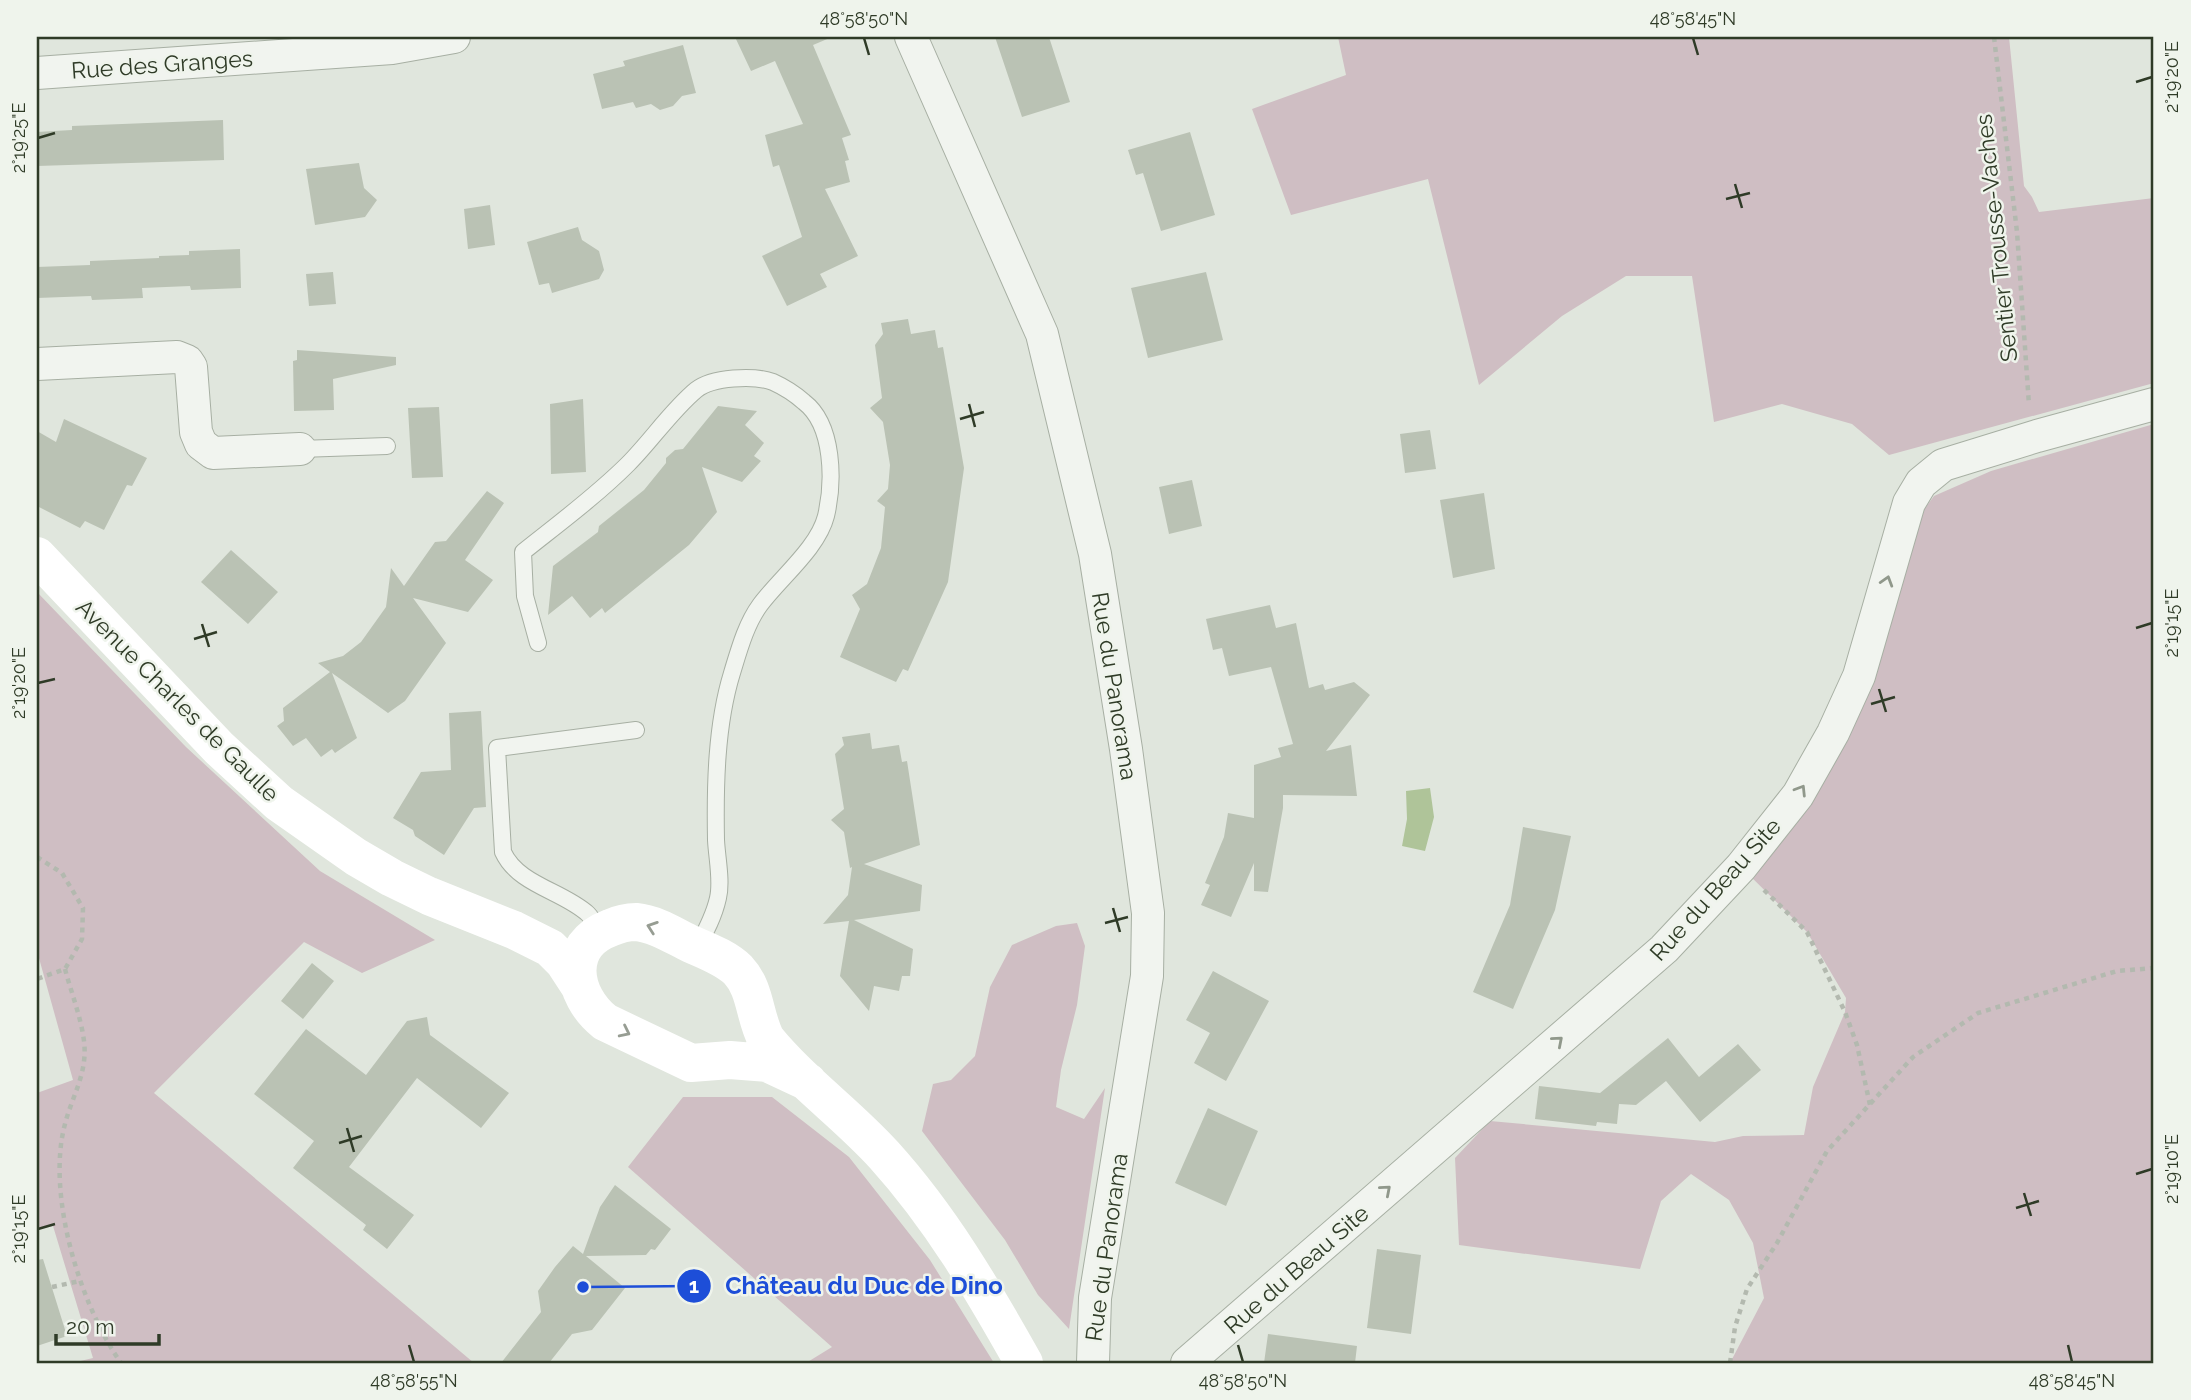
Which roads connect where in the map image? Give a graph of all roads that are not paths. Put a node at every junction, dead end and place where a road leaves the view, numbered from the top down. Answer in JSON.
{"nodes":[{"id":1,"x":454,"y":37,"type":"edge"},
{"id":2,"x":911,"y":37,"type":"edge"},
{"id":3,"x":37,"y":73,"type":"edge"},
{"id":4,"x":37,"y":364,"type":"edge"},
{"id":5,"x":2154,"y":404,"type":"edge"},
{"id":6,"x":387,"y":446,"type":"dead end"},
{"id":7,"x":300,"y":449,"type":"joint"},
{"id":8,"x":37,"y":555,"type":"edge"},
{"id":9,"x":538,"y":643,"type":"dead end"},
{"id":10,"x":636,"y":730,"type":"dead end"},
{"id":11,"x":514,"y":930,"type":"junction"},
{"id":12,"x":599,"y":933,"type":"junction"},
{"id":13,"x":697,"y":947,"type":"junction"},
{"id":14,"x":579,"y":985,"type":"junction"},
{"id":15,"x":755,"y":1011,"type":"junction"},
{"id":16,"x":704,"y":1062,"type":"junction"},
{"id":17,"x":808,"y":1082,"type":"junction"},
{"id":18,"x":1024,"y":1363,"type":"edge"},
{"id":19,"x":1093,"y":1363,"type":"edge"},
{"id":20,"x":1187,"y":1363,"type":"edge"}],
"edges":[{"from":1,"to":3,"type":"street","name":"Rue des Granges"},
{"from":2,"to":19,"type":"street","name":"Rue du Panorama"},
{"from":4,"to":7,"type":"street"},
{"from":20,"to":5,"type":"street","name":"Rue du Beau Site","one_way":true},
{"from":6,"to":7,"type":"lane"},
{"from":8,"to":11,"type":"main road","name":"Avenue Charles de Gaulle"},
{"from":9,"to":13,"type":"lane"},
{"from":10,"to":12,"type":"lane"},
{"from":11,"to":12,"type":"main road","name":"Avenue Charles de Gaulle"},
{"from":11,"to":14,"type":"main road","name":"Avenue Charles de Gaulle"},
{"from":13,"to":12,"type":"main road","name":"Avenue Charles de Gaulle","one_way":true},
{"from":12,"to":14,"type":"main road"},
{"from":13,"to":15,"type":"main road","name":"Avenue Charles de Gaulle"},
{"from":14,"to":16,"type":"main road","name":"Avenue Charles de Gaulle","one_way":true},
{"from":15,"to":16,"type":"main road"},
{"from":15,"to":17,"type":"main road","name":"Avenue Charles de Gaulle"},
{"from":16,"to":17,"type":"main road","name":"Avenue Charles de Gaulle"},
{"from":17,"to":18,"type":"main road","name":"Avenue Charles de Gaulle"}]}
